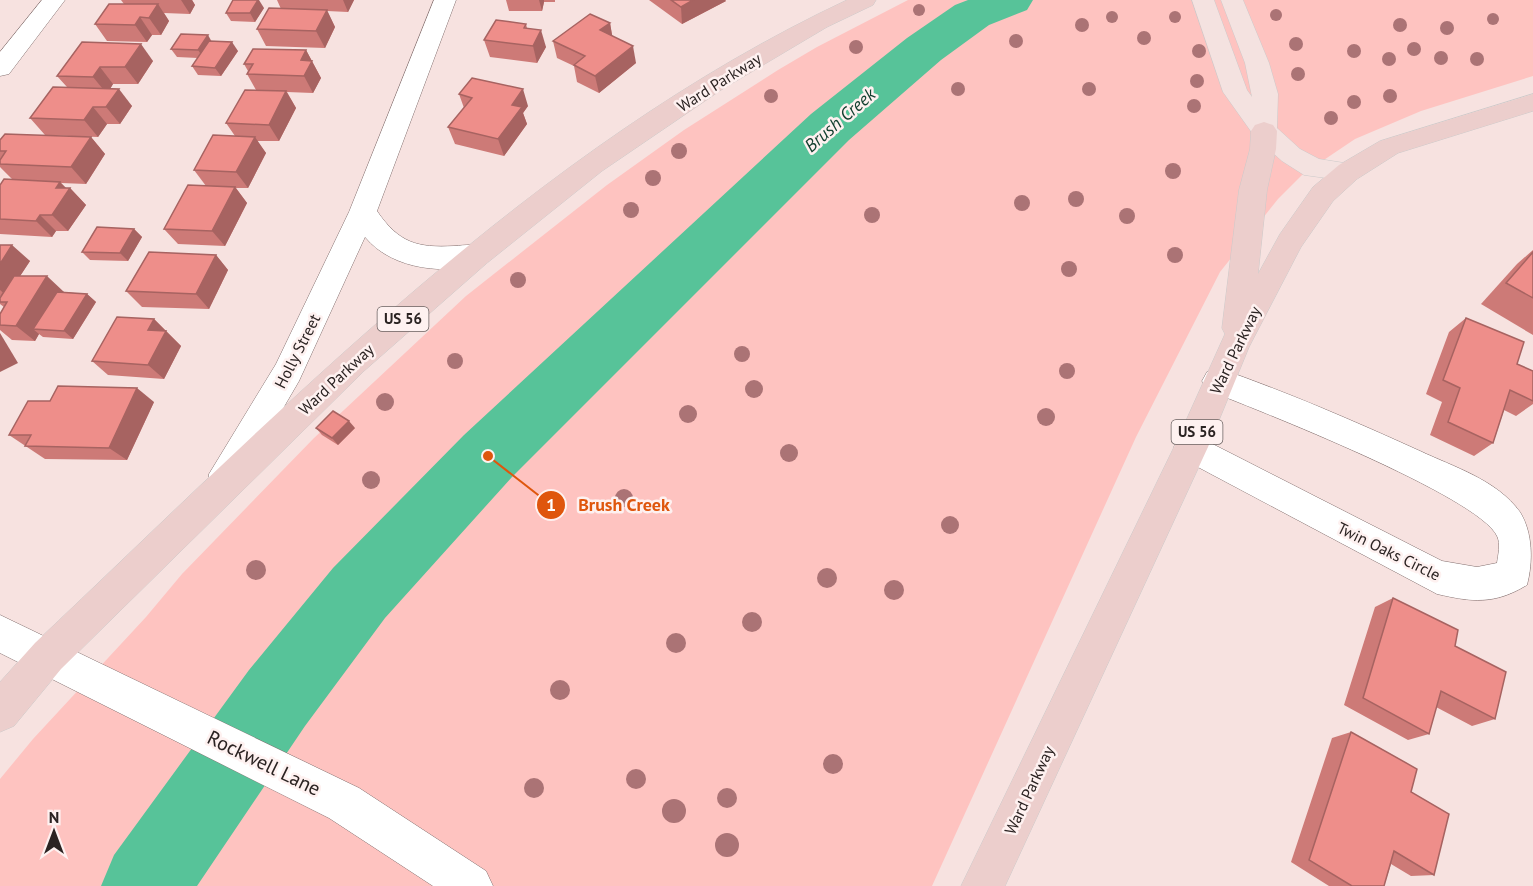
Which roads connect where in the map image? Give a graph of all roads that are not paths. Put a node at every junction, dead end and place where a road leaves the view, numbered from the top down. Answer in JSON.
{"nodes":[{"id":1,"x":54,"y":0,"type":"edge"},
{"id":2,"x":445,"y":0,"type":"edge"},
{"id":3,"x":865,"y":0,"type":"edge"},
{"id":4,"x":1203,"y":0,"type":"edge"},
{"id":5,"x":1232,"y":0,"type":"edge"},
{"id":6,"x":0,"y":68,"type":"edge"},
{"id":7,"x":1533,"y":102,"type":"edge"},
{"id":8,"x":1264,"y":131,"type":"junction"},
{"id":9,"x":1348,"y":172,"type":"junction"},
{"id":10,"x":363,"y":212,"type":"junction"},
{"id":11,"x":477,"y":255,"type":"junction"},
{"id":12,"x":1234,"y":347,"type":"junction"},
{"id":13,"x":1218,"y":381,"type":"junction"},
{"id":14,"x":1191,"y":447,"type":"junction"},
{"id":15,"x":225,"y":486,"type":"junction"},
{"id":16,"x":0,"y":633,"type":"edge"},
{"id":17,"x":48,"y":656,"type":"junction"},
{"id":18,"x":0,"y":712,"type":"edge"},
{"id":19,"x":471,"y":886,"type":"edge"},
{"id":20,"x":983,"y":886,"type":"edge"}],
"edges":[{"from":1,"to":6,"type":"street"},
{"from":2,"to":10,"type":"street","name":"Holly Street"},
{"from":3,"to":11,"type":"highway","name":"Ward Parkway","number":"US 56"},
{"from":4,"to":8,"type":"main road"},
{"from":5,"to":8,"type":"main road"},
{"from":7,"to":9,"type":"highway","name":"Ward Parkway","number":"US 56"},
{"from":8,"to":9,"type":"main road"},
{"from":8,"to":12,"type":"highway"},
{"from":9,"to":12,"type":"highway","name":"Ward Parkway","number":"US 56"},
{"from":10,"to":11,"type":"street"},
{"from":10,"to":15,"type":"street","name":"Holly Street"},
{"from":11,"to":15,"type":"highway","name":"Ward Parkway","number":"US 56"},
{"from":12,"to":13,"type":"highway","name":"Ward Parkway","number":"US 56"},
{"from":13,"to":14,"type":"highway","name":"Ward Parkway","number":"US 56"},
{"from":13,"to":14,"type":"street","name":"Twin Oaks Circle"},
{"from":14,"to":20,"type":"highway","name":"Ward Parkway","number":"US 56"},
{"from":15,"to":17,"type":"highway","name":"Ward Parkway","number":"US 56"},
{"from":16,"to":17,"type":"street","name":"Rockwell Lane"},
{"from":17,"to":18,"type":"highway","name":"Ward Parkway","number":"US 56"},
{"from":17,"to":19,"type":"street","name":"Rockwell Lane"}]}
